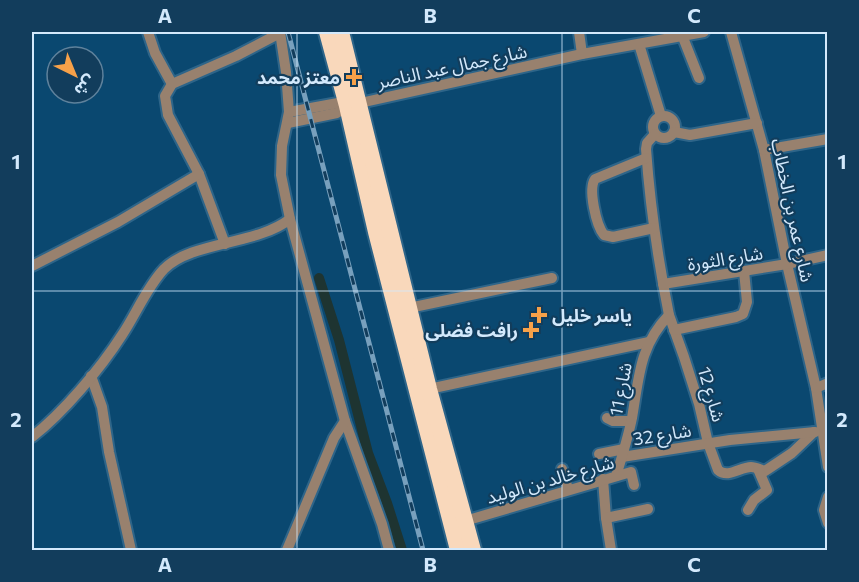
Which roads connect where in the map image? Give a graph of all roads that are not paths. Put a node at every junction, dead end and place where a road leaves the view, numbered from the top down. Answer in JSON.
{"nodes":[{"id":1,"x":148,"y":32,"type":"edge"},
{"id":2,"x":280,"y":32,"type":"edge"},
{"id":3,"x":327,"y":32,"type":"edge"},
{"id":4,"x":341,"y":32,"type":"edge"},
{"id":5,"x":579,"y":32,"type":"edge"},
{"id":6,"x":704,"y":32,"type":"edge"},
{"id":7,"x":731,"y":32,"type":"edge"},
{"id":8,"x":682,"y":35,"type":"junction"},
{"id":9,"x":652,"y":36,"type":"edge"},
{"id":10,"x":639,"y":44,"type":"junction"},
{"id":11,"x":582,"y":54,"type":"junction"},
{"id":12,"x":699,"y":78,"type":"dead end"},
{"id":13,"x":172,"y":84,"type":"junction"},
{"id":14,"x":354,"y":104,"type":"junction"},
{"id":15,"x":661,"y":116,"type":"junction"},
{"id":16,"x":289,"y":117,"type":"junction"},
{"id":17,"x":757,"y":123,"type":"junction"},
{"id":18,"x":674,"y":132,"type":"junction"},
{"id":19,"x":655,"y":134,"type":"junction"},
{"id":20,"x":828,"y":139,"type":"edge"},
{"id":21,"x":764,"y":150,"type":"junction"},
{"id":22,"x":646,"y":158,"type":"junction"},
{"id":23,"x":199,"y":174,"type":"junction"},
{"id":24,"x":290,"y":219,"type":"junction"},
{"id":25,"x":654,"y":228,"type":"junction"},
{"id":26,"x":225,"y":244,"type":"junction"},
{"id":27,"x":828,"y":255,"type":"edge"},
{"id":28,"x":787,"y":264,"type":"junction"},
{"id":29,"x":32,"y":266,"type":"edge"},
{"id":30,"x":744,"y":271,"type":"junction"},
{"id":31,"x":552,"y":278,"type":"dead end"},
{"id":32,"x":663,"y":285,"type":"junction"},
{"id":33,"x":409,"y":308,"type":"junction"},
{"id":34,"x":669,"y":315,"type":"junction"},
{"id":35,"x":674,"y":330,"type":"junction"},
{"id":36,"x":649,"y":342,"type":"junction"},
{"id":37,"x":91,"y":376,"type":"junction"},
{"id":38,"x":828,"y":383,"type":"edge"},
{"id":39,"x":816,"y":388,"type":"junction"},
{"id":40,"x":429,"y":389,"type":"junction"},
{"id":41,"x":607,"y":418,"type":"dead end"},
{"id":42,"x":345,"y":421,"type":"junction"},
{"id":43,"x":631,"y":421,"type":"junction"},
{"id":44,"x":821,"y":432,"type":"edge"},
{"id":45,"x":32,"y":437,"type":"edge"},
{"id":46,"x":708,"y":443,"type":"junction"},
{"id":47,"x":623,"y":453,"type":"junction"},
{"id":48,"x":599,"y":454,"type":"dead end"},
{"id":49,"x":828,"y":467,"type":"edge"},
{"id":50,"x":562,"y":469,"type":"dead end"},
{"id":51,"x":758,"y":469,"type":"junction"},
{"id":52,"x":616,"y":476,"type":"junction"},
{"id":53,"x":603,"y":479,"type":"junction"},
{"id":54,"x":634,"y":485,"type":"dead end"},
{"id":55,"x":568,"y":489,"type":"junction"},
{"id":56,"x":828,"y":497,"type":"edge"},
{"id":57,"x":648,"y":509,"type":"dead end"},
{"id":58,"x":748,"y":510,"type":"dead end"},
{"id":59,"x":606,"y":518,"type":"junction"},
{"id":60,"x":465,"y":520,"type":"junction"},
{"id":61,"x":828,"y":522,"type":"edge"},
{"id":62,"x":131,"y":550,"type":"edge"},
{"id":63,"x":287,"y":550,"type":"edge"},
{"id":64,"x":389,"y":550,"type":"edge"},
{"id":65,"x":458,"y":550,"type":"edge"},
{"id":66,"x":473,"y":550,"type":"edge"},
{"id":67,"x":611,"y":550,"type":"edge"}],
"edges":[{"from":1,"to":13,"type":"street"},
{"from":2,"to":13,"type":"street"},
{"from":2,"to":16,"type":"street"},
{"from":3,"to":14,"type":"highway"},
{"from":4,"to":14,"type":"highway"},
{"from":5,"to":11,"type":"street"},
{"from":6,"to":8,"type":"street","name":"شارع جمال عبد الناصر"},
{"from":7,"to":17,"type":"street","name":"شارع عمر بن الخطاب"},
{"from":8,"to":9,"type":"street","name":"شارع جمال عبد الناصر"},
{"from":8,"to":12,"type":"street"},
{"from":9,"to":10,"type":"street","name":"شارع جمال عبد الناصر"},
{"from":10,"to":11,"type":"street","name":"شارع جمال عبد الناصر"},
{"from":10,"to":15,"type":"street"},
{"from":11,"to":14,"type":"street","name":"شارع جمال عبد الناصر"},
{"from":13,"to":23,"type":"street"},
{"from":14,"to":16,"type":"street","name":"شارع جمال عبد الناصر"},
{"from":14,"to":33,"type":"highway"},
{"from":14,"to":65,"type":"highway"},
{"from":15,"to":18,"type":"street"},
{"from":15,"to":19,"type":"street"},
{"from":16,"to":24,"type":"street"},
{"from":17,"to":18,"type":"street"},
{"from":17,"to":21,"type":"street","name":"شارع عمر بن الخطاب"},
{"from":18,"to":19,"type":"street"},
{"from":19,"to":22,"type":"street"},
{"from":20,"to":21,"type":"street"},
{"from":21,"to":28,"type":"street","name":"شارع عمر بن الخطاب"},
{"from":22,"to":25,"type":"street","name":"شارع 12"},
{"from":22,"to":25,"type":"street"},
{"from":23,"to":26,"type":"street"},
{"from":23,"to":29,"type":"street"},
{"from":24,"to":26,"type":"street"},
{"from":24,"to":42,"type":"street"},
{"from":25,"to":32,"type":"street","name":"شارع 12"},
{"from":26,"to":37,"type":"street"},
{"from":27,"to":28,"type":"street","name":"شارع الثورة"},
{"from":28,"to":30,"type":"street","name":"شارع الثورة"},
{"from":28,"to":39,"type":"street","name":"شارع عمر بن الخطاب"},
{"from":30,"to":32,"type":"street","name":"شارع الثورة"},
{"from":30,"to":35,"type":"street"},
{"from":31,"to":33,"type":"street"},
{"from":32,"to":34,"type":"street","name":"شارع 12"},
{"from":33,"to":40,"type":"highway"},
{"from":34,"to":35,"type":"street","name":"شارع 12"},
{"from":34,"to":36,"type":"street","name":"شارع 11"},
{"from":35,"to":46,"type":"street","name":"شارع 12"},
{"from":36,"to":40,"type":"street"},
{"from":36,"to":43,"type":"street","name":"شارع 11"},
{"from":37,"to":45,"type":"street"},
{"from":37,"to":62,"type":"street"},
{"from":38,"to":39,"type":"street"},
{"from":39,"to":44,"type":"street","name":"شارع عمر بن الخطاب"},
{"from":40,"to":60,"type":"highway"},
{"from":41,"to":43,"type":"street"},
{"from":42,"to":63,"type":"street"},
{"from":42,"to":64,"type":"street"},
{"from":43,"to":47,"type":"street","name":"شارع 11"},
{"from":44,"to":46,"type":"street","name":"شارع 32"},
{"from":44,"to":49,"type":"street","name":"شارع عمر بن الخطاب"},
{"from":44,"to":51,"type":"street"},
{"from":46,"to":47,"type":"street","name":"شارع 32"},
{"from":46,"to":51,"type":"street","name":"شارع 12"},
{"from":47,"to":48,"type":"street","name":"شارع 32"},
{"from":47,"to":52,"type":"street","name":"شارع 11"},
{"from":50,"to":55,"type":"street"},
{"from":51,"to":58,"type":"street"},
{"from":52,"to":53,"type":"street","name":"شارع خالد بن الوليد"},
{"from":52,"to":54,"type":"street","name":"شارع خالد بن الوليد"},
{"from":53,"to":55,"type":"street","name":"شارع خالد بن الوليد"},
{"from":53,"to":59,"type":"street"},
{"from":55,"to":60,"type":"street","name":"شارع خالد بن الوليد"},
{"from":56,"to":61,"type":"street"},
{"from":57,"to":59,"type":"street"},
{"from":59,"to":67,"type":"street"},
{"from":60,"to":66,"type":"highway"}]}
